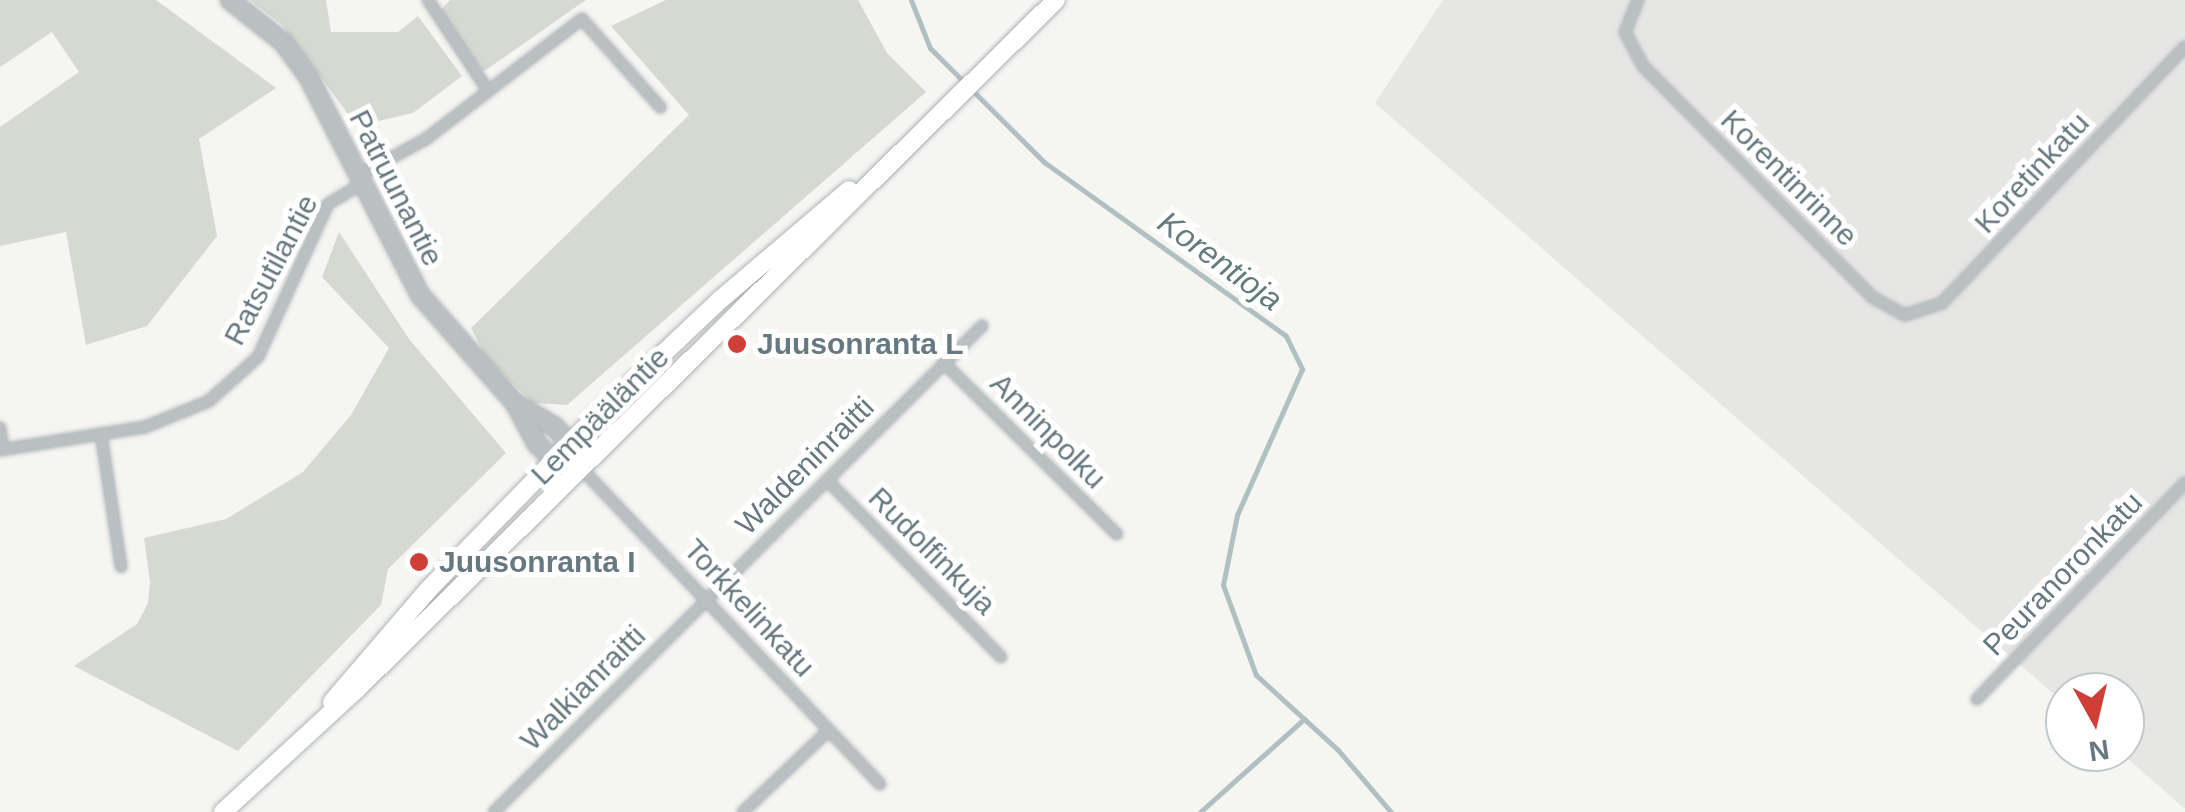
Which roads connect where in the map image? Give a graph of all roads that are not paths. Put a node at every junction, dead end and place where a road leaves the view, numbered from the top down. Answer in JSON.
{"nodes":[{"id":1,"x":230,"y":0,"type":"edge"},
{"id":2,"x":428,"y":0,"type":"edge"},
{"id":3,"x":1056,"y":0,"type":"edge"},
{"id":4,"x":1638,"y":0,"type":"edge"},
{"id":5,"x":2185,"y":47,"type":"edge"},
{"id":6,"x":487,"y":90,"type":"junction"},
{"id":7,"x":660,"y":107,"type":"dead end"},
{"id":8,"x":908,"y":143,"type":"junction"},
{"id":9,"x":362,"y":179,"type":"junction"},
{"id":10,"x":1905,"y":315,"type":"joint"},
{"id":11,"x":982,"y":326,"type":"dead end"},
{"id":12,"x":944,"y":364,"type":"junction"},
{"id":13,"x":515,"y":403,"type":"junction"},
{"id":14,"x":0,"y":428,"type":"edge"},
{"id":15,"x":101,"y":434,"type":"junction"},
{"id":16,"x":570,"y":444,"type":"junction"},
{"id":17,"x":2,"y":450,"type":"edge"},
{"id":18,"x":554,"y":460,"type":"junction"},
{"id":19,"x":581,"y":468,"type":"junction"},
{"id":20,"x":827,"y":480,"type":"junction"},
{"id":21,"x":2185,"y":483,"type":"edge"},
{"id":22,"x":1117,"y":534,"type":"dead end"},
{"id":23,"x":121,"y":566,"type":"dead end"},
{"id":24,"x":707,"y":600,"type":"junction"},
{"id":25,"x":1001,"y":657,"type":"dead end"},
{"id":26,"x":1976,"y":699,"type":"dead end"},
{"id":27,"x":320,"y":718,"type":"junction"},
{"id":28,"x":828,"y":730,"type":"junction"},
{"id":29,"x":880,"y":784,"type":"dead end"},
{"id":30,"x":223,"y":812,"type":"edge"},
{"id":31,"x":494,"y":812,"type":"edge"},
{"id":32,"x":743,"y":812,"type":"edge"}],
"edges":[{"from":1,"to":9,"type":"street","name":"Patruunantie"},
{"from":2,"to":6,"type":"street"},
{"from":3,"to":8,"type":"main road","name":"Lempääläntie"},
{"from":4,"to":10,"type":"street","name":"Korentinrinne"},
{"from":5,"to":10,"type":"street","name":"Koretinkatu"},
{"from":6,"to":7,"type":"street","name":"Ratsutilantie"},
{"from":6,"to":9,"type":"street","name":"Ratsutilantie"},
{"from":8,"to":16,"type":"main road","name":"Lempääläntie"},
{"from":8,"to":19,"type":"main road","name":"Lempääläntie"},
{"from":9,"to":13,"type":"street","name":"Patruunantie"},
{"from":9,"to":15,"type":"street","name":"Ratsutilantie"},
{"from":11,"to":12,"type":"street","name":"Waldeninraitti"},
{"from":12,"to":20,"type":"street","name":"Waldeninraitti"},
{"from":12,"to":22,"type":"street","name":"Anninpolku"},
{"from":13,"to":16,"type":"street","name":"Patruunantie"},
{"from":13,"to":18,"type":"street","name":"Patruunantie"},
{"from":14,"to":17,"type":"street"},
{"from":15,"to":17,"type":"street","name":"Ratsutilantie"},
{"from":15,"to":23,"type":"street"},
{"from":16,"to":18,"type":"main road","name":"Lempääläntie"},
{"from":16,"to":19,"type":"street","name":"Patruunantie"},
{"from":18,"to":19,"type":"street"},
{"from":18,"to":27,"type":"main road","name":"Lempääläntie"},
{"from":19,"to":24,"type":"street","name":"Torkkelinkatu"},
{"from":19,"to":27,"type":"main road","name":"Lempääläntie"},
{"from":20,"to":24,"type":"street","name":"Waldeninraitti"},
{"from":20,"to":25,"type":"street","name":"Rudolfinkuja"},
{"from":21,"to":26,"type":"street","name":"Peuranoronkatu"},
{"from":24,"to":28,"type":"street","name":"Torkkelinkatu"},
{"from":24,"to":31,"type":"street","name":"Walkianraitti"},
{"from":27,"to":30,"type":"main road","name":"Lempääläntie"},
{"from":28,"to":29,"type":"street","name":"Torkkelinkatu"},
{"from":28,"to":32,"type":"street"}]}
